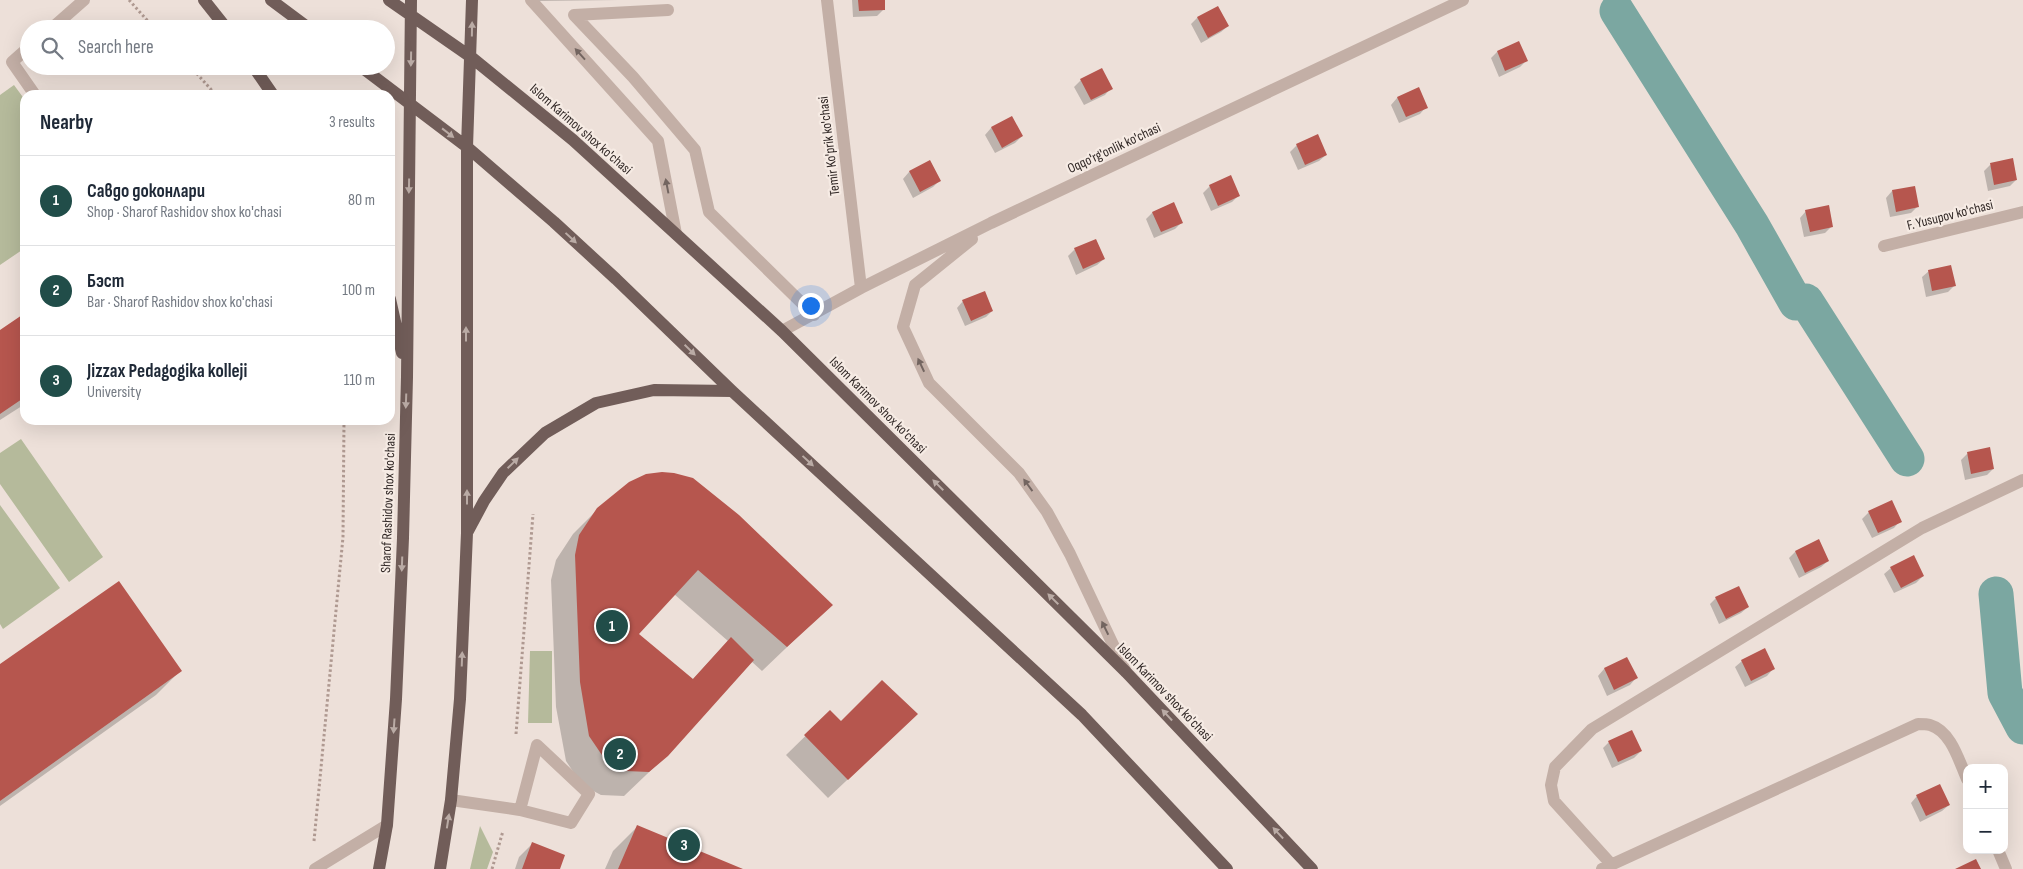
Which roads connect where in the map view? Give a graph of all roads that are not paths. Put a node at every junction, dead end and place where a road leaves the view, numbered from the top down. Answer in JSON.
{"nodes":[{"id":1,"x":84,"y":0,"type":"edge"},
{"id":2,"x":204,"y":0,"type":"edge"},
{"id":3,"x":271,"y":0,"type":"edge"},
{"id":4,"x":389,"y":0,"type":"edge"},
{"id":5,"x":412,"y":0,"type":"edge"},
{"id":6,"x":472,"y":0,"type":"edge"},
{"id":7,"x":531,"y":0,"type":"edge"},
{"id":8,"x":827,"y":0,"type":"edge"},
{"id":9,"x":1463,"y":0,"type":"edge"},
{"id":10,"x":668,"y":10,"type":"dead end"},
{"id":11,"x":412,"y":16,"type":"junction"},
{"id":12,"x":61,"y":20,"type":"edge"},
{"id":13,"x":220,"y":20,"type":"edge"},
{"id":14,"x":298,"y":20,"type":"edge"},
{"id":15,"x":20,"y":55,"type":"edge"},
{"id":16,"x":471,"y":57,"type":"junction"},
{"id":17,"x":20,"y":73,"type":"edge"},
{"id":18,"x":21,"y":75,"type":"edge"},
{"id":19,"x":259,"y":75,"type":"edge"},
{"id":20,"x":372,"y":75,"type":"edge"},
{"id":21,"x":32,"y":90,"type":"edge"},
{"id":22,"x":270,"y":90,"type":"edge"},
{"id":23,"x":393,"y":90,"type":"edge"},
{"id":24,"x":395,"y":91,"type":"edge"},
{"id":25,"x":410,"y":102,"type":"junction"},
{"id":26,"x":467,"y":147,"type":"junction"},
{"id":27,"x":2023,"y":212,"type":"edge"},
{"id":28,"x":991,"y":223,"type":"junction"},
{"id":29,"x":676,"y":234,"type":"junction"},
{"id":30,"x":1884,"y":246,"type":"dead end"},
{"id":31,"x":861,"y":288,"type":"junction"},
{"id":32,"x":814,"y":315,"type":"junction"},
{"id":33,"x":395,"y":322,"type":"edge"},
{"id":34,"x":782,"y":331,"type":"junction"},
{"id":35,"x":407,"y":377,"type":"junction"},
{"id":36,"x":732,"y":391,"type":"junction"},
{"id":37,"x":2023,"y":480,"type":"edge"},
{"id":38,"x":467,"y":533,"type":"junction"},
{"id":39,"x":1126,"y":672,"type":"junction"},
{"id":40,"x":1963,"y":770,"type":"edge"},
{"id":41,"x":451,"y":800,"type":"junction"},
{"id":42,"x":515,"y":809,"type":"junction"},
{"id":43,"x":387,"y":825,"type":"junction"},
{"id":44,"x":2000,"y":854,"type":"edge"},
{"id":45,"x":1607,"y":867,"type":"edge"},
{"id":46,"x":315,"y":869,"type":"edge"},
{"id":47,"x":379,"y":869,"type":"edge"},
{"id":48,"x":440,"y":869,"type":"edge"},
{"id":49,"x":1227,"y":869,"type":"edge"},
{"id":50,"x":1312,"y":869,"type":"edge"},
{"id":51,"x":2006,"y":869,"type":"edge"}],
"edges":[{"from":1,"to":12,"type":"street"},
{"from":2,"to":13,"type":"main road"},
{"from":3,"to":14,"type":"main road"},
{"from":4,"to":11,"type":"main road","name":"Islom Karimov shox ko'chasi"},
{"from":5,"to":11,"type":"main road","name":"Sharof Rashidov shox ko'chasi"},
{"from":16,"to":6,"type":"main road","one_way":true},
{"from":29,"to":7,"type":"street","one_way":true},
{"from":8,"to":31,"type":"street","name":"Temir Ko'prik ko'chasi"},
{"from":9,"to":28,"type":"street","name":"Oqqo'rg'onlik ko'chasi"},
{"from":10,"to":32,"type":"street"},
{"from":11,"to":16,"type":"main road","name":"Islom Karimov shox ko'chasi"},
{"from":11,"to":25,"type":"main road","name":"Sharof Rashidov shox ko'chasi","one_way":true},
{"from":15,"to":17,"type":"street"},
{"from":16,"to":26,"type":"main road"},
{"from":16,"to":29,"type":"main road","name":"Islom Karimov shox ko'chasi"},
{"from":18,"to":21,"type":"street"},
{"from":19,"to":22,"type":"main road"},
{"from":20,"to":23,"type":"main road"},
{"from":24,"to":25,"type":"main road"},
{"from":25,"to":26,"type":"main road","one_way":true},
{"from":25,"to":35,"type":"main road","name":"Sharof Rashidov shox ko'chasi","one_way":true},
{"from":26,"to":36,"type":"main road","one_way":true},
{"from":38,"to":26,"type":"main road","one_way":true},
{"from":27,"to":30,"type":"street","name":"F. Yusupov ko'chasi"},
{"from":28,"to":31,"type":"street","name":"Oqqo'rg'onlik ko'chasi"},
{"from":39,"to":28,"type":"street","one_way":true},
{"from":29,"to":34,"type":"main road","name":"Islom Karimov shox ko'chasi"},
{"from":31,"to":32,"type":"street","name":"Oqqo'rg'onlik ko'chasi"},
{"from":32,"to":34,"type":"street","name":"Oqqo'rg'onlik ko'chasi"},
{"from":33,"to":35,"type":"main road"},
{"from":39,"to":34,"type":"main road","name":"Islom Karimov shox ko'chasi","one_way":true},
{"from":35,"to":43,"type":"main road","name":"Sharof Rashidov shox ko'chasi","one_way":true},
{"from":38,"to":36,"type":"main road","one_way":true},
{"from":36,"to":49,"type":"main road","one_way":true},
{"from":37,"to":45,"type":"street"},
{"from":41,"to":38,"type":"main road","one_way":true},
{"from":50,"to":39,"type":"main road","name":"Islom Karimov shox ko'chasi","one_way":true},
{"from":40,"to":45,"type":"street"},
{"from":41,"to":42,"type":"street"},
{"from":48,"to":41,"type":"main road","one_way":true},
{"from":42,"to":42,"type":"street"},
{"from":43,"to":46,"type":"street"},
{"from":43,"to":47,"type":"main road","name":"Sharof Rashidov shox ko'chasi"},
{"from":44,"to":51,"type":"street"}]}
